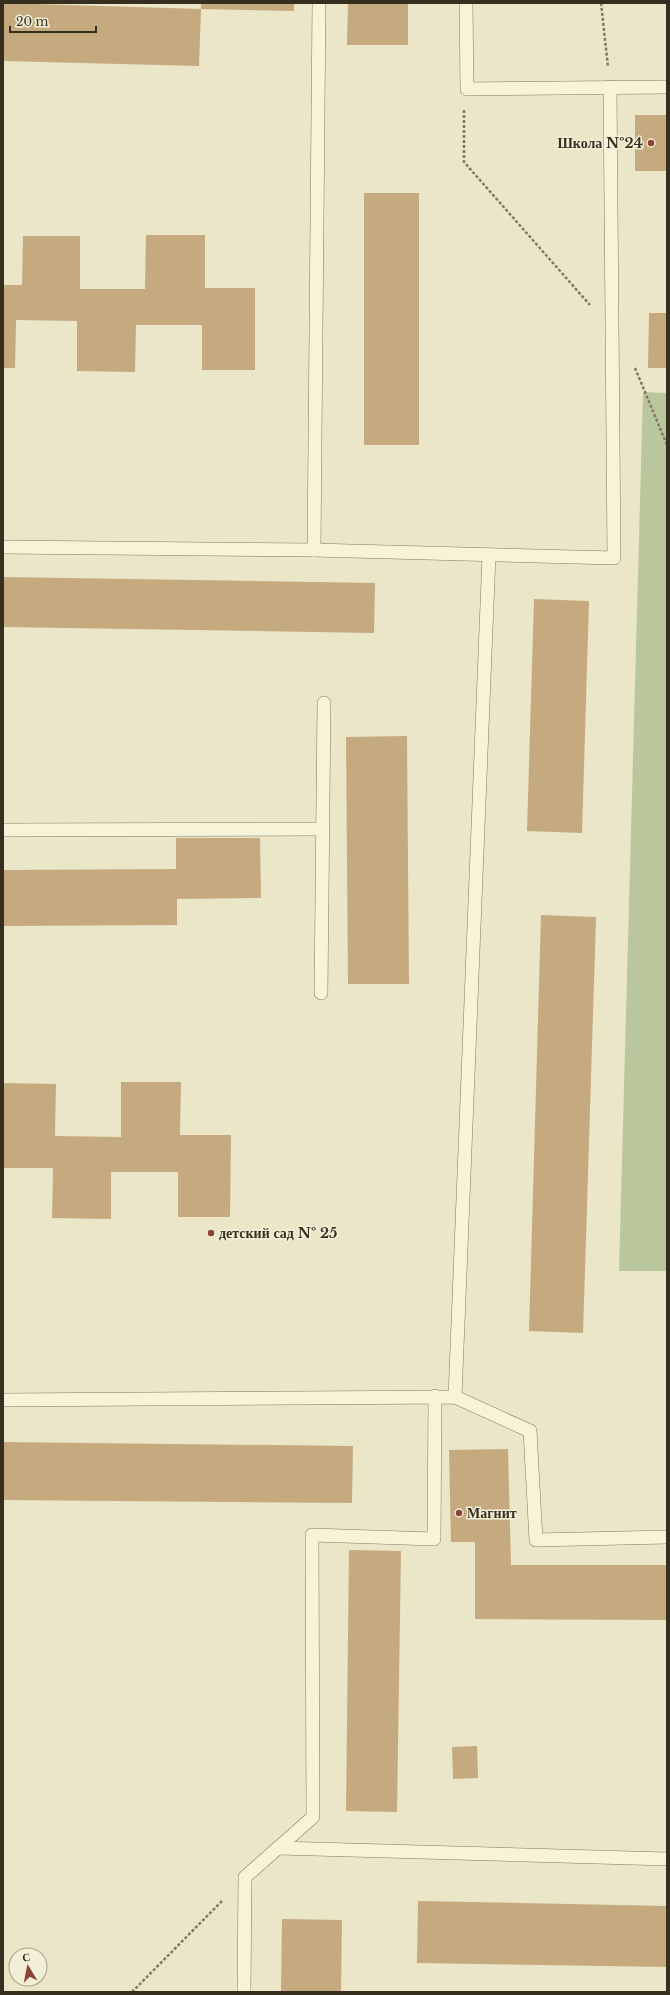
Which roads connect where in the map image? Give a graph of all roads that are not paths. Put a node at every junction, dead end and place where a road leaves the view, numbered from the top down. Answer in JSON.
{"nodes":[{"id":1,"x":319,"y":3,"type":"edge"},
{"id":2,"x":466,"y":3,"type":"edge"},
{"id":3,"x":610,"y":87,"type":"junction"},
{"id":4,"x":667,"y":87,"type":"edge"},
{"id":5,"x":3,"y":547,"type":"edge"},
{"id":6,"x":314,"y":550,"type":"junction"},
{"id":7,"x":489,"y":555,"type":"junction"},
{"id":8,"x":324,"y":703,"type":"dead end"},
{"id":9,"x":322,"y":829,"type":"junction"},
{"id":10,"x":3,"y":830,"type":"edge"},
{"id":11,"x":321,"y":993,"type":"dead end"},
{"id":12,"x":435,"y":1396,"type":"junction"},
{"id":13,"x":455,"y":1397,"type":"junction"},
{"id":14,"x":3,"y":1400,"type":"edge"},
{"id":15,"x":667,"y":1537,"type":"edge"},
{"id":16,"x":278,"y":1848,"type":"junction"},
{"id":17,"x":667,"y":1858,"type":"edge"},
{"id":18,"x":244,"y":1992,"type":"edge"}],
"edges":[{"from":1,"to":6,"type":"lane"},
{"from":2,"to":3,"type":"lane"},
{"from":3,"to":4,"type":"lane"},
{"from":3,"to":7,"type":"lane"},
{"from":5,"to":6,"type":"lane"},
{"from":6,"to":7,"type":"lane"},
{"from":7,"to":13,"type":"lane"},
{"from":8,"to":9,"type":"lane"},
{"from":9,"to":10,"type":"lane"},
{"from":9,"to":11,"type":"lane"},
{"from":12,"to":13,"type":"lane"},
{"from":12,"to":14,"type":"lane"},
{"from":12,"to":16,"type":"lane"},
{"from":13,"to":15,"type":"lane"},
{"from":16,"to":17,"type":"lane"},
{"from":16,"to":18,"type":"lane"}]}
